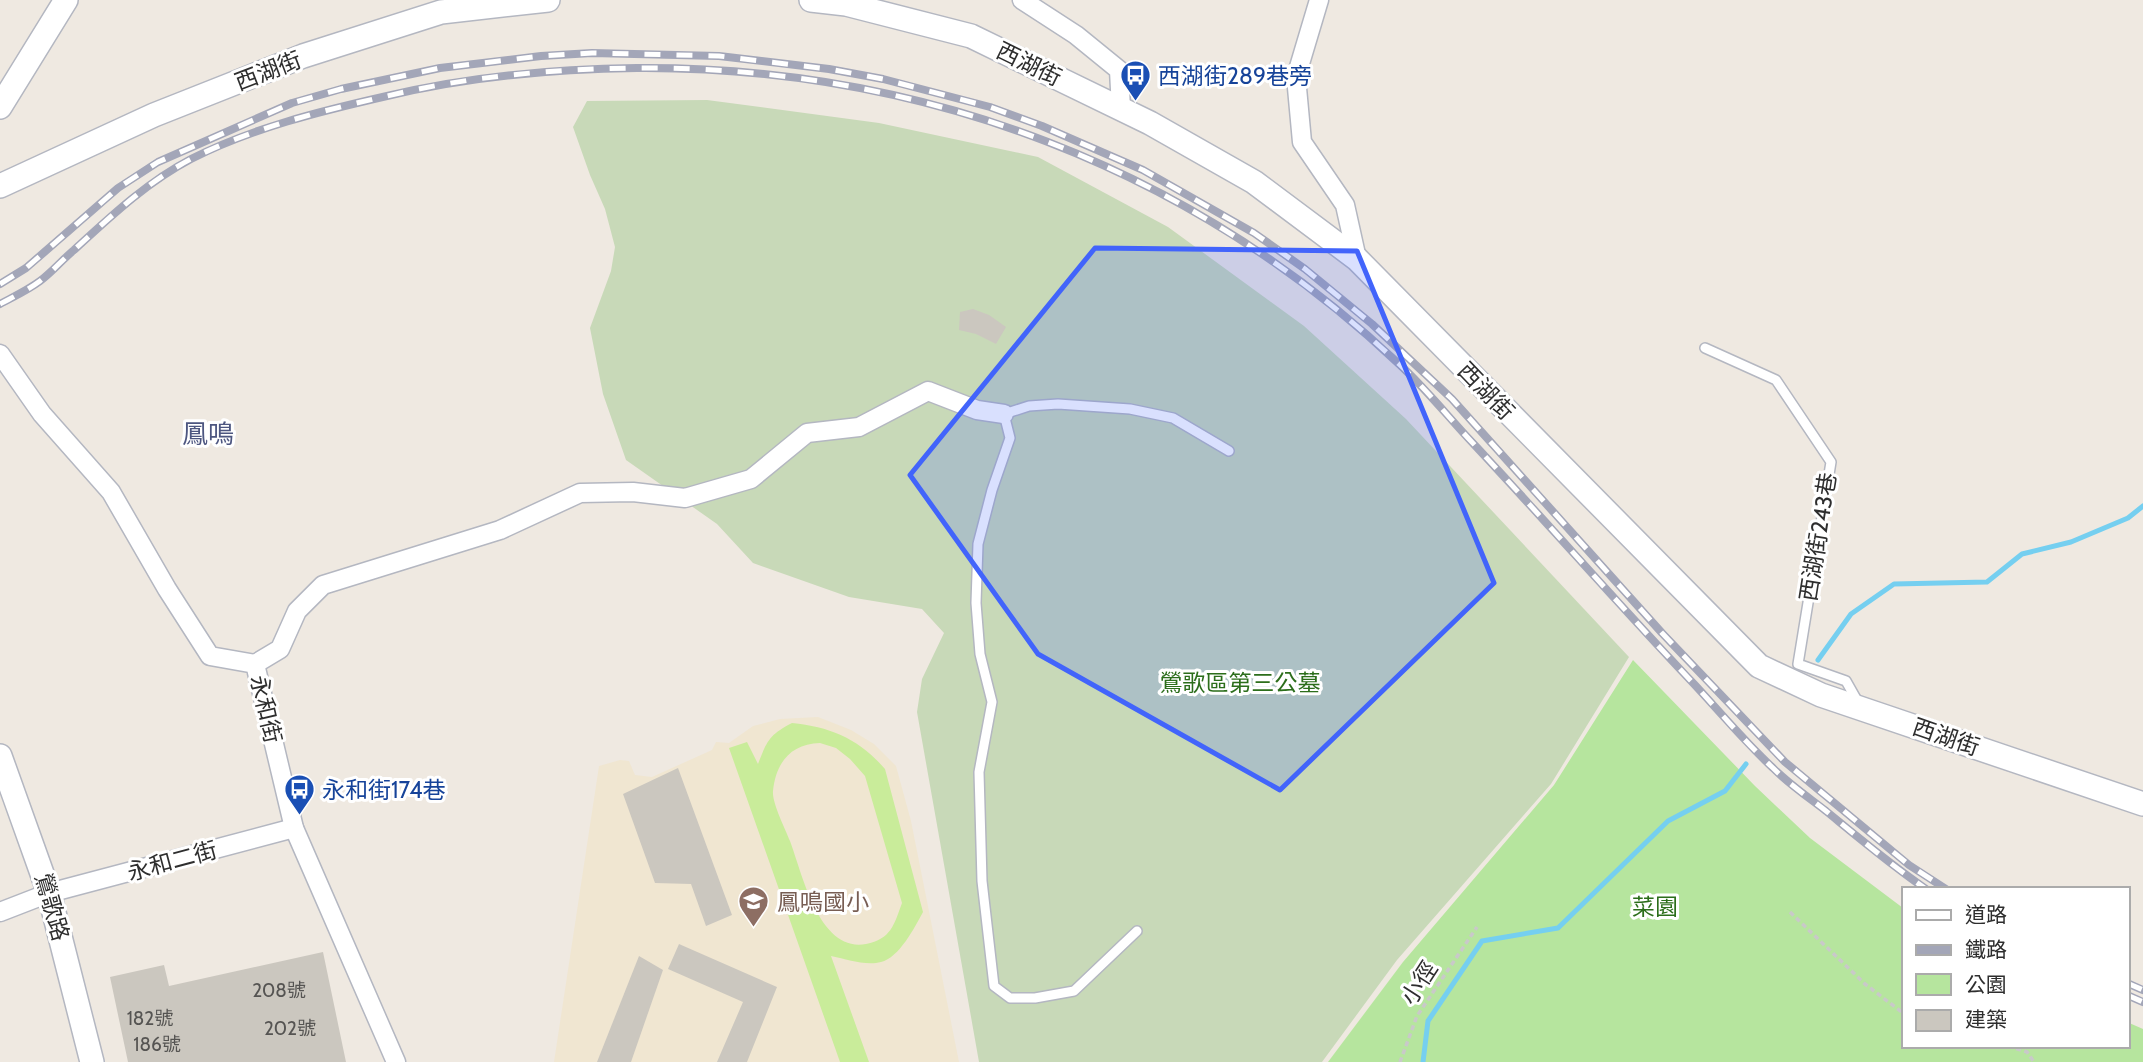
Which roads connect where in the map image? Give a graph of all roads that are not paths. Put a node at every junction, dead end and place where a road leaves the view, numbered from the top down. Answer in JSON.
{"nodes":[{"id":1,"x":66,"y":0,"type":"edge"},
{"id":2,"x":548,"y":0,"type":"edge"},
{"id":3,"x":811,"y":0,"type":"edge"},
{"id":4,"x":1021,"y":0,"type":"edge"},
{"id":5,"x":1320,"y":0,"type":"edge"},
{"id":6,"x":0,"y":107,"type":"edge"},
{"id":7,"x":1121,"y":109,"type":"junction"},
{"id":8,"x":0,"y":186,"type":"edge"},
{"id":9,"x":1357,"y":259,"type":"junction"},
{"id":10,"x":1705,"y":348,"type":"dead end"},
{"id":11,"x":0,"y":354,"type":"edge"},
{"id":12,"x":1004,"y":414,"type":"junction"},
{"id":13,"x":1229,"y":451,"type":"dead end"},
{"id":14,"x":255,"y":664,"type":"junction"},
{"id":15,"x":1861,"y":708,"type":"junction"},
{"id":16,"x":0,"y":756,"type":"edge"},
{"id":17,"x":2143,"y":804,"type":"edge"},
{"id":18,"x":294,"y":828,"type":"junction"},
{"id":19,"x":49,"y":892,"type":"junction"},
{"id":20,"x":0,"y":912,"type":"edge"},
{"id":21,"x":1137,"y":931,"type":"dead end"},
{"id":22,"x":92,"y":1062,"type":"edge"},
{"id":23,"x":396,"y":1062,"type":"edge"}],
"edges":[{"from":1,"to":6,"type":"street"},
{"from":2,"to":8,"type":"street","name":"西湖街"},
{"from":3,"to":7,"type":"street","name":"西湖街"},
{"from":4,"to":7,"type":"street"},
{"from":5,"to":9,"type":"street"},
{"from":7,"to":9,"type":"street","name":"西湖街"},
{"from":9,"to":15,"type":"street","name":"西湖街"},
{"from":10,"to":15,"type":"lane","name":"西湖街243巷"},
{"from":11,"to":14,"type":"street","name":"永和街"},
{"from":12,"to":13,"type":"lane"},
{"from":12,"to":14,"type":"street"},
{"from":12,"to":21,"type":"lane"},
{"from":14,"to":18,"type":"street","name":"永和街"},
{"from":15,"to":17,"type":"street","name":"西湖街"},
{"from":16,"to":19,"type":"street","name":"鶯歌路"},
{"from":18,"to":19,"type":"street","name":"永和二街"},
{"from":18,"to":23,"type":"street","name":"永和街"},
{"from":19,"to":20,"type":"street","name":"永和二街"},
{"from":19,"to":22,"type":"street","name":"鶯歌路"}]}
